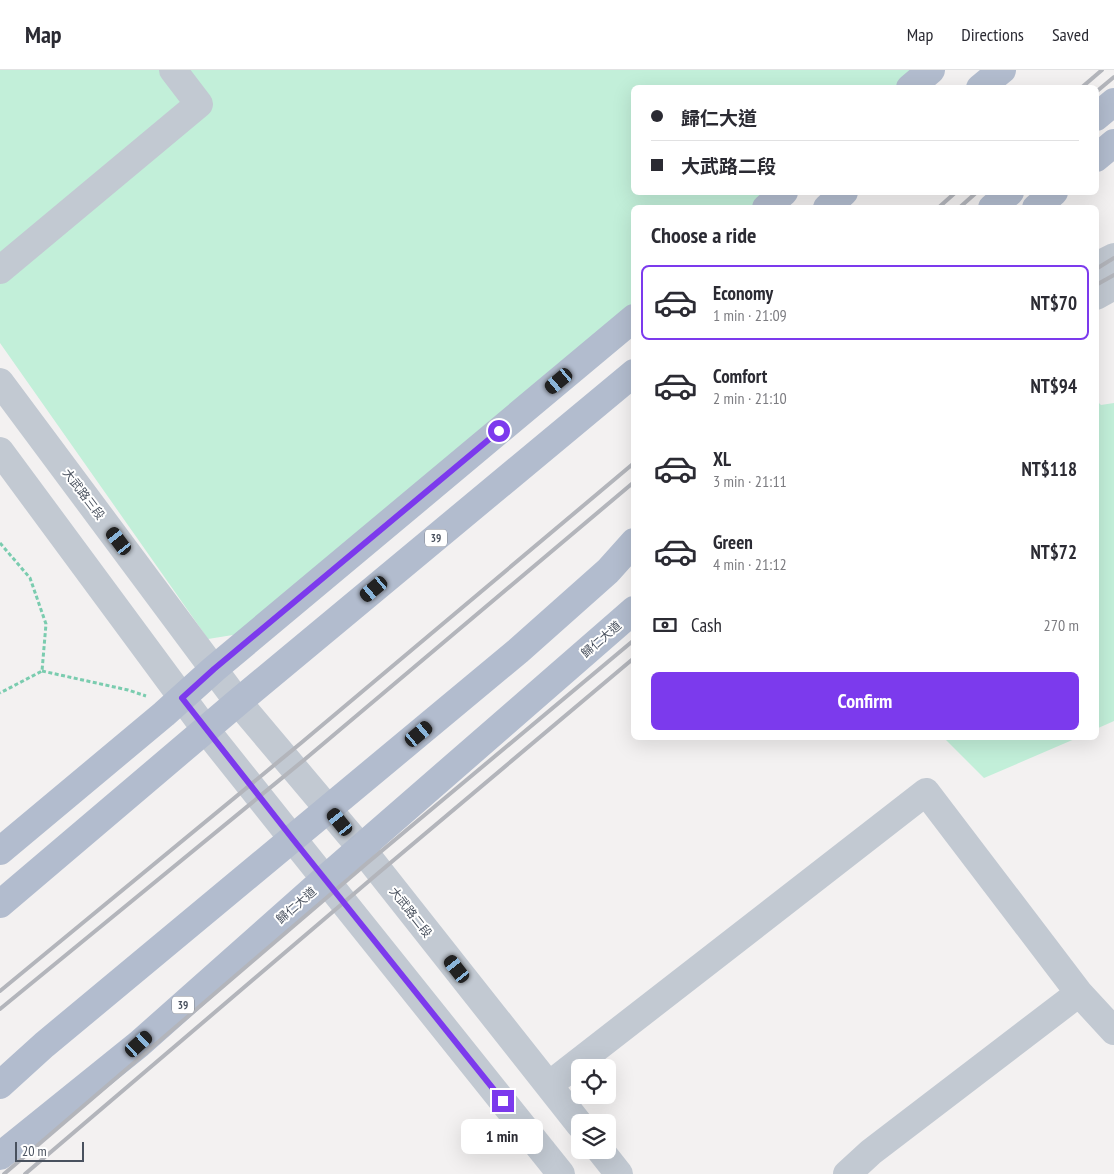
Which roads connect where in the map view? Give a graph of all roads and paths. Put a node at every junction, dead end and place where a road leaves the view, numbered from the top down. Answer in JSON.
{"nodes":[{"id":1,"x":173,"y":70,"type":"edge"},
{"id":2,"x":931,"y":70,"type":"edge"},
{"id":3,"x":1002,"y":70,"type":"edge"},
{"id":4,"x":914,"y":85,"type":"edge"},
{"id":5,"x":984,"y":85,"type":"edge"},
{"id":6,"x":1114,"y":102,"type":"edge"},
{"id":7,"x":1099,"y":114,"type":"edge"},
{"id":8,"x":1114,"y":143,"type":"edge"},
{"id":9,"x":1099,"y":156,"type":"edge"},
{"id":10,"x":781,"y":195,"type":"edge"},
{"id":11,"x":841,"y":195,"type":"edge"},
{"id":12,"x":1007,"y":195,"type":"edge"},
{"id":13,"x":1051,"y":195,"type":"edge"},
{"id":14,"x":769,"y":205,"type":"edge"},
{"id":15,"x":830,"y":205,"type":"edge"},
{"id":16,"x":995,"y":205,"type":"edge"},
{"id":17,"x":1039,"y":205,"type":"edge"},
{"id":18,"x":1114,"y":257,"type":"edge"},
{"id":19,"x":1099,"y":264,"type":"edge"},
{"id":20,"x":0,"y":270,"type":"edge"},
{"id":21,"x":1114,"y":286,"type":"edge"},
{"id":22,"x":1099,"y":294,"type":"edge"},
{"id":23,"x":631,"y":321,"type":"edge"},
{"id":24,"x":631,"y":375,"type":"edge"},
{"id":25,"x":0,"y":382,"type":"edge"},
{"id":26,"x":0,"y":451,"type":"edge"},
{"id":27,"x":0,"y":543,"type":"edge"},
{"id":28,"x":631,"y":545,"type":"edge"},
{"id":29,"x":631,"y":613,"type":"edge"},
{"id":30,"x":214,"y":669,"type":"junction"},
{"id":31,"x":42,"y":671,"type":"junction"},
{"id":32,"x":0,"y":693,"type":"edge"},
{"id":33,"x":151,"y":697,"type":"dead end"},
{"id":34,"x":182,"y":698,"type":"junction"},
{"id":35,"x":238,"y":702,"type":"junction"},
{"id":36,"x":206,"y":730,"type":"junction"},
{"id":37,"x":329,"y":808,"type":"junction"},
{"id":38,"x":292,"y":838,"type":"junction"},
{"id":39,"x":361,"y":848,"type":"junction"},
{"id":40,"x":0,"y":851,"type":"edge"},
{"id":41,"x":325,"y":879,"type":"junction"},
{"id":42,"x":0,"y":904,"type":"edge"},
{"id":43,"x":1079,"y":993,"type":"junction"},
{"id":44,"x":1114,"y":1030,"type":"edge"},
{"id":45,"x":0,"y":1085,"type":"edge"},
{"id":46,"x":549,"y":1085,"type":"junction"},
{"id":47,"x":571,"y":1114,"type":"edge"},
{"id":48,"x":0,"y":1156,"type":"edge"},
{"id":49,"x":607,"y":1159,"type":"edge"},
{"id":50,"x":562,"y":1174,"type":"edge"},
{"id":51,"x":618,"y":1174,"type":"edge"},
{"id":52,"x":847,"y":1174,"type":"edge"}],
"edges":[{"from":1,"to":20,"type":"street"},
{"from":2,"to":4,"type":"main road"},
{"from":3,"to":5,"type":"main road"},
{"from":6,"to":7,"type":"main road"},
{"from":8,"to":9,"type":"main road"},
{"from":10,"to":14,"type":"main road"},
{"from":11,"to":15,"type":"main road"},
{"from":12,"to":16,"type":"main road"},
{"from":13,"to":17,"type":"main road"},
{"from":18,"to":19,"type":"street"},
{"from":21,"to":22,"type":"street"},
{"from":23,"to":30,"type":"main road"},
{"from":24,"to":35,"type":"main road","number":"39"},
{"from":25,"to":30,"type":"street","name":"大武路三段"},
{"from":26,"to":34,"type":"street"},
{"from":27,"to":31,"type":"path"},
{"from":28,"to":37,"type":"main road"},
{"from":29,"to":39,"type":"main road","name":"歸仁大道","number":"39"},
{"from":30,"to":34,"type":"main road"},
{"from":30,"to":35,"type":"street","name":"大武路三段"},
{"from":31,"to":32,"type":"path"},
{"from":31,"to":33,"type":"path"},
{"from":34,"to":36,"type":"street"},
{"from":34,"to":40,"type":"main road"},
{"from":35,"to":36,"type":"main road","number":"39"},
{"from":35,"to":37,"type":"street","name":"大武路二段"},
{"from":36,"to":38,"type":"street"},
{"from":36,"to":42,"type":"main road","number":"39"},
{"from":37,"to":38,"type":"main road"},
{"from":37,"to":39,"type":"street","name":"大武路二段"},
{"from":38,"to":41,"type":"street"},
{"from":38,"to":45,"type":"main road"},
{"from":39,"to":41,"type":"main road","name":"歸仁大道","number":"39"},
{"from":39,"to":46,"type":"street","name":"大武路二段"},
{"from":41,"to":48,"type":"main road","name":"歸仁大道","number":"39"},
{"from":41,"to":50,"type":"street"},
{"from":43,"to":44,"type":"street"},
{"from":43,"to":46,"type":"street"},
{"from":43,"to":52,"type":"street"},
{"from":46,"to":47,"type":"street","name":"大武路二段"},
{"from":49,"to":51,"type":"street"}]}
